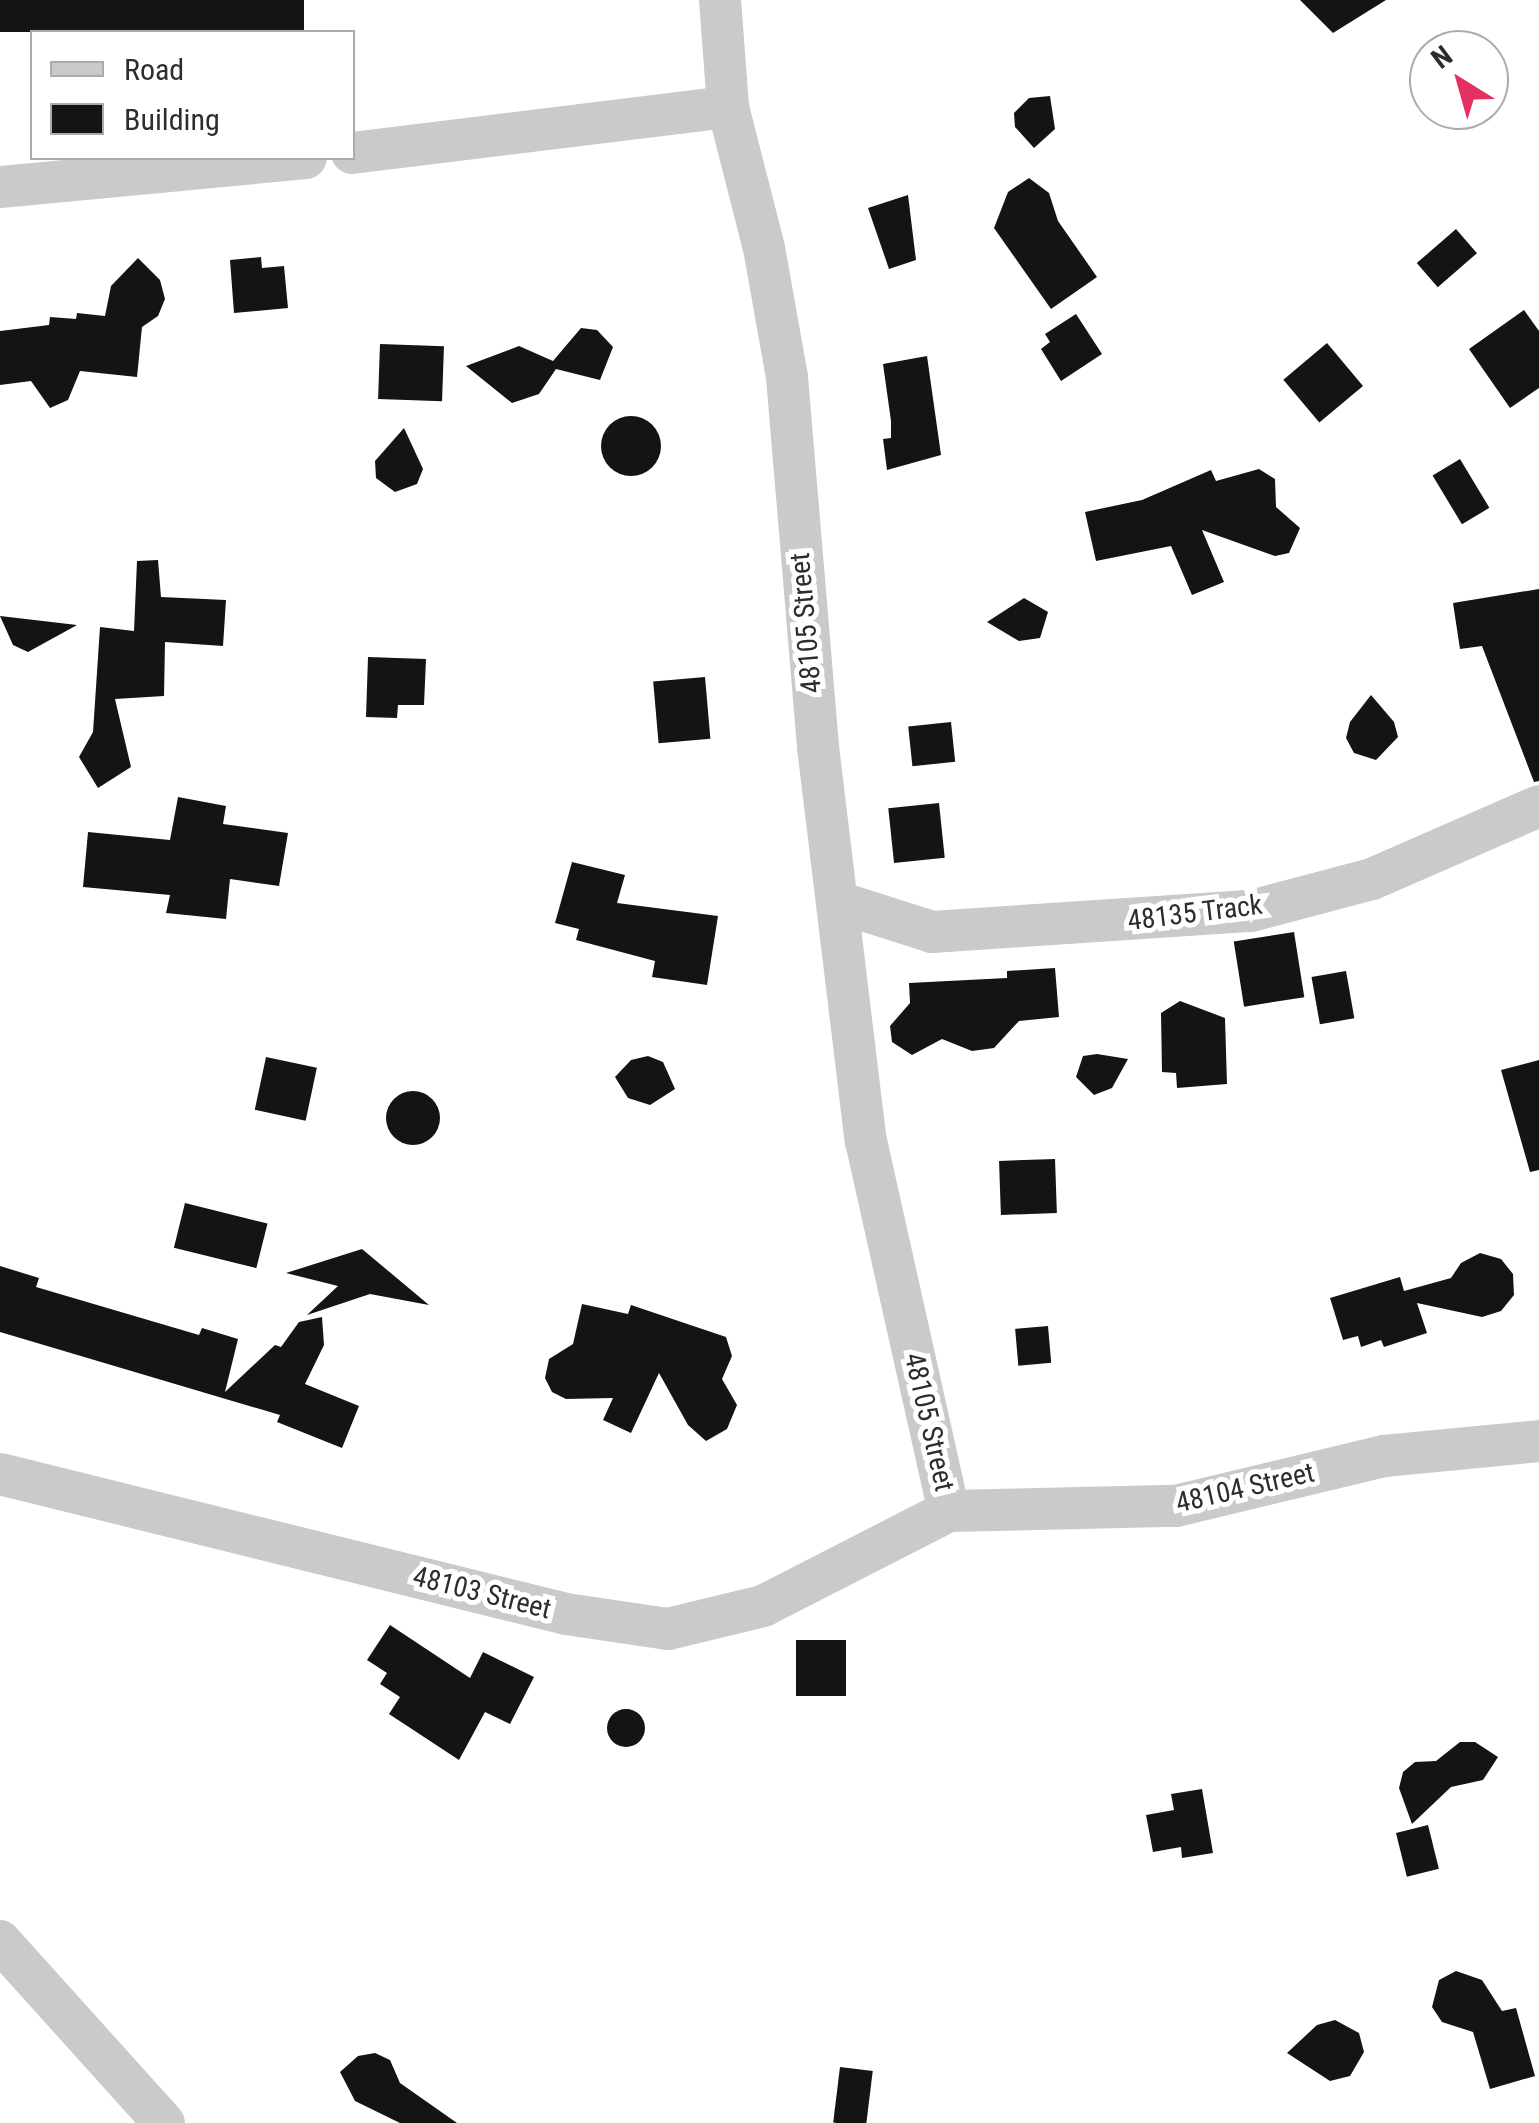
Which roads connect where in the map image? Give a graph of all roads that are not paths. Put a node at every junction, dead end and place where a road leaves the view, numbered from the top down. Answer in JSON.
{"nodes":[{"id":1,"x":720,"y":0,"type":"edge"},
{"id":2,"x":728,"y":107,"type":"junction"},
{"id":3,"x":355,"y":153,"type":"edge"},
{"id":4,"x":285,"y":160,"type":"edge"},
{"id":5,"x":0,"y":187,"type":"edge"},
{"id":6,"x":1539,"y":806,"type":"edge"},
{"id":7,"x":838,"y":902,"type":"junction"},
{"id":8,"x":1539,"y":1441,"type":"edge"},
{"id":9,"x":0,"y":1474,"type":"edge"},
{"id":10,"x":949,"y":1511,"type":"junction"},
{"id":11,"x":0,"y":1941,"type":"edge"},
{"id":12,"x":164,"y":2123,"type":"edge"}],
"edges":[{"from":1,"to":2,"type":"street","name":"48105 Street"},
{"from":2,"to":3,"type":"street"},
{"from":2,"to":7,"type":"street","name":"48105 Street"},
{"from":4,"to":5,"type":"street"},
{"from":6,"to":7,"type":"street","name":"48135 Track"},
{"from":7,"to":10,"type":"street","name":"48105 Street"},
{"from":8,"to":10,"type":"street","name":"48104 Street"},
{"from":9,"to":10,"type":"street","name":"48103 Street"},
{"from":11,"to":12,"type":"street"}]}
